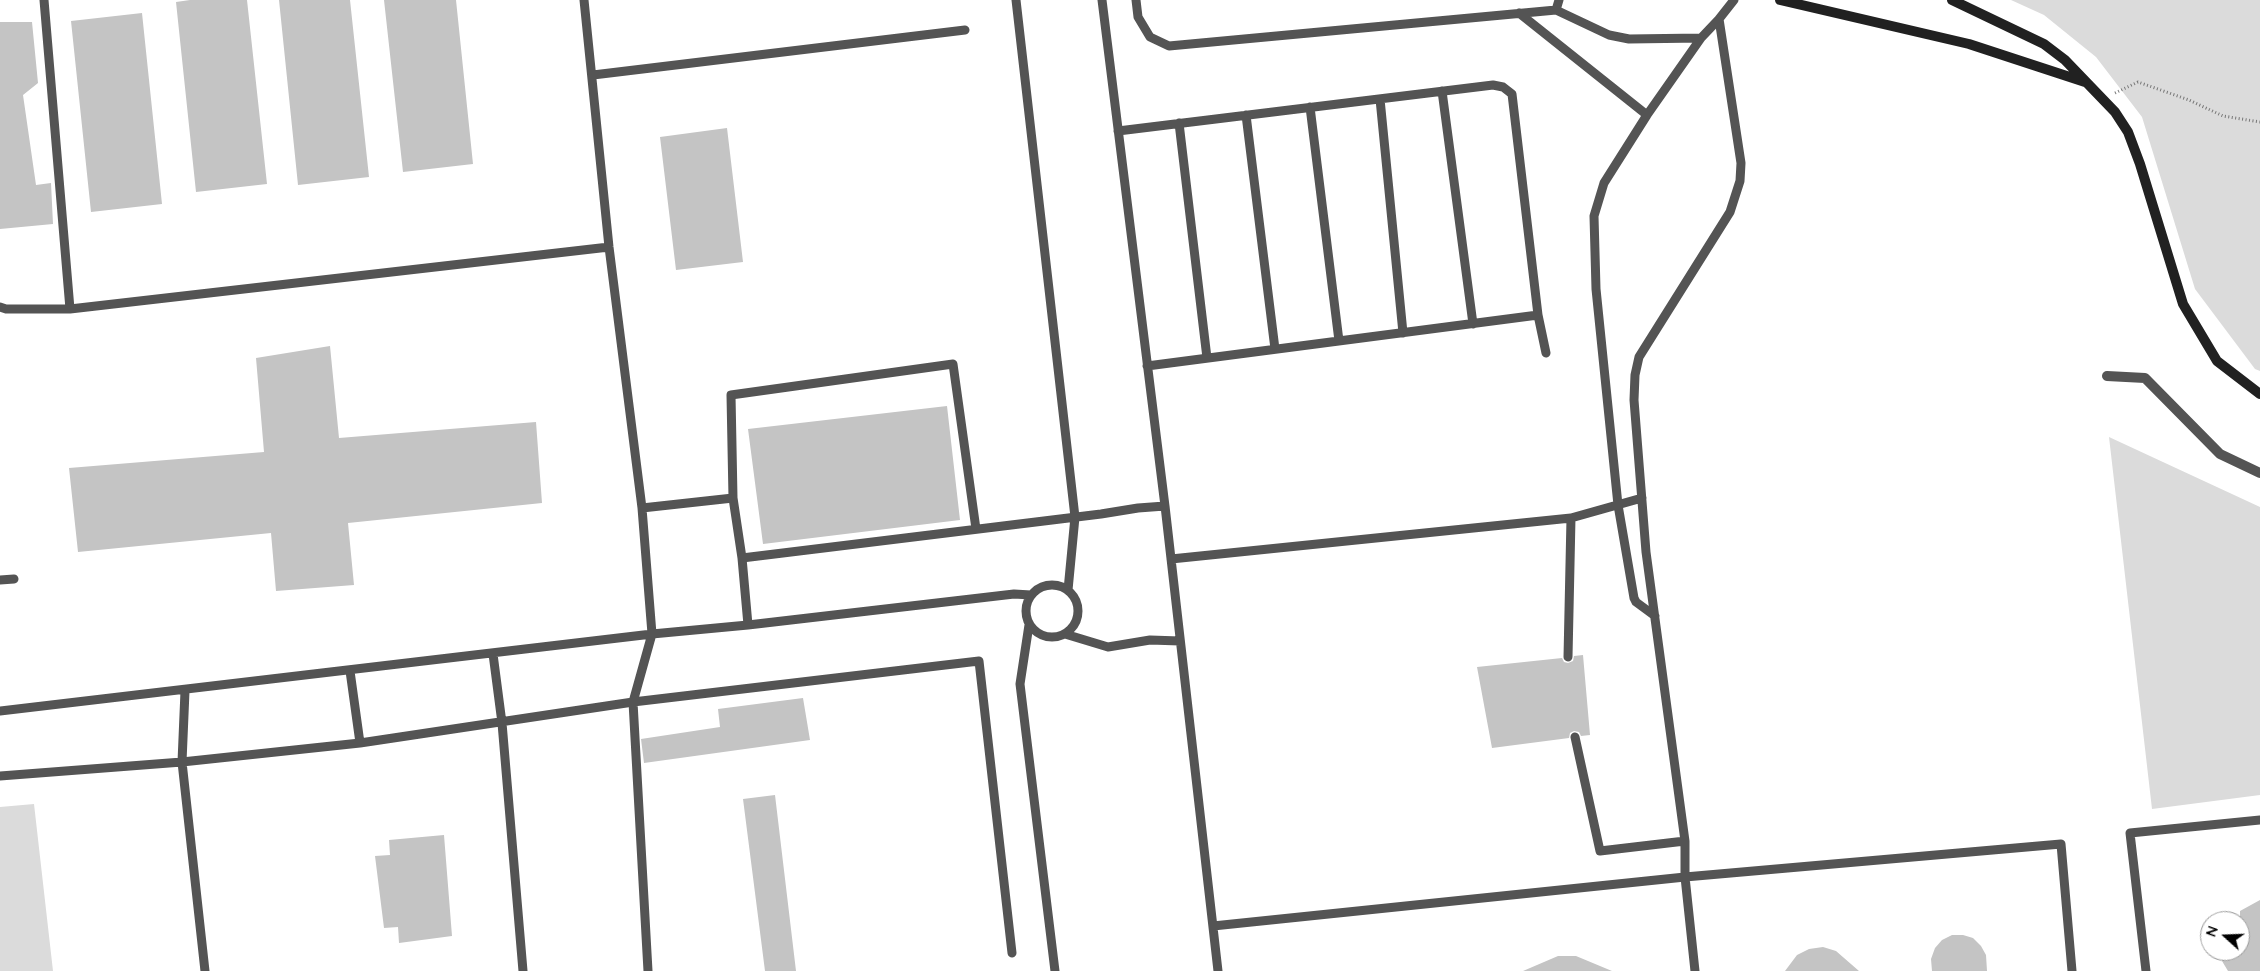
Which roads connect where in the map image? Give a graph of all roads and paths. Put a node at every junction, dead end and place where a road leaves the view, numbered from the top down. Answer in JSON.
{"nodes":[{"id":1,"x":44,"y":0,"type":"edge"},
{"id":2,"x":584,"y":0,"type":"edge"},
{"id":3,"x":1016,"y":0,"type":"edge"},
{"id":4,"x":1102,"y":0,"type":"edge"},
{"id":5,"x":1136,"y":0,"type":"edge"},
{"id":6,"x":1559,"y":0,"type":"edge"},
{"id":7,"x":1734,"y":0,"type":"edge"},
{"id":8,"x":1780,"y":0,"type":"edge"},
{"id":9,"x":1952,"y":0,"type":"edge"},
{"id":10,"x":1556,"y":10,"type":"junction"},
{"id":11,"x":1520,"y":13,"type":"junction"},
{"id":12,"x":1719,"y":19,"type":"junction"},
{"id":13,"x":965,"y":30,"type":"dead end"},
{"id":14,"x":1701,"y":38,"type":"junction"},
{"id":15,"x":593,"y":75,"type":"junction"},
{"id":16,"x":2086,"y":83,"type":"junction"},
{"id":17,"x":1442,"y":91,"type":"junction"},
{"id":18,"x":1380,"y":98,"type":"junction"},
{"id":19,"x":2103,"y":98,"type":"junction"},
{"id":20,"x":1310,"y":107,"type":"junction"},
{"id":21,"x":1246,"y":115,"type":"junction"},
{"id":22,"x":1647,"y":115,"type":"junction"},
{"id":23,"x":2260,"y":122,"type":"edge"},
{"id":24,"x":1179,"y":123,"type":"junction"},
{"id":25,"x":1118,"y":131,"type":"junction"},
{"id":26,"x":609,"y":247,"type":"junction"},
{"id":27,"x":70,"y":309,"type":"junction"},
{"id":28,"x":2,"y":310,"type":"edge"},
{"id":29,"x":1538,"y":315,"type":"junction"},
{"id":30,"x":1474,"y":324,"type":"junction"},
{"id":31,"x":1403,"y":333,"type":"junction"},
{"id":32,"x":1339,"y":341,"type":"junction"},
{"id":33,"x":1275,"y":349,"type":"junction"},
{"id":34,"x":1546,"y":354,"type":"dead end"},
{"id":35,"x":1207,"y":358,"type":"junction"},
{"id":36,"x":1147,"y":366,"type":"junction"},
{"id":37,"x":2107,"y":376,"type":"dead end"},
{"id":38,"x":2260,"y":394,"type":"edge"},
{"id":39,"x":2260,"y":473,"type":"edge"},
{"id":40,"x":734,"y":498,"type":"junction"},
{"id":41,"x":1642,"y":498,"type":"junction"},
{"id":42,"x":1618,"y":505,"type":"junction"},
{"id":43,"x":1165,"y":506,"type":"junction"},
{"id":44,"x":642,"y":508,"type":"junction"},
{"id":45,"x":1075,"y":517,"type":"junction"},
{"id":46,"x":1571,"y":518,"type":"junction"},
{"id":47,"x":976,"y":529,"type":"junction"},
{"id":48,"x":742,"y":558,"type":"junction"},
{"id":49,"x":1171,"y":559,"type":"junction"},
{"id":50,"x":14,"y":579,"type":"dead end"},
{"id":51,"x":0,"y":580,"type":"edge"},
{"id":52,"x":1068,"y":590,"type":"junction"},
{"id":53,"x":1031,"y":595,"type":"junction"},
{"id":54,"x":1655,"y":616,"type":"junction"},
{"id":55,"x":1029,"y":624,"type":"junction"},
{"id":56,"x":748,"y":626,"type":"junction"},
{"id":57,"x":652,"y":634,"type":"junction"},
{"id":58,"x":1065,"y":634,"type":"junction"},
{"id":59,"x":1180,"y":641,"type":"junction"},
{"id":60,"x":493,"y":654,"type":"junction"},
{"id":61,"x":1568,"y":657,"type":"dead end"},
{"id":62,"x":350,"y":671,"type":"junction"},
{"id":63,"x":185,"y":691,"type":"junction"},
{"id":64,"x":633,"y":702,"type":"junction"},
{"id":65,"x":0,"y":711,"type":"edge"},
{"id":66,"x":502,"y":723,"type":"junction"},
{"id":67,"x":1575,"y":737,"type":"dead end"},
{"id":68,"x":360,"y":743,"type":"junction"},
{"id":69,"x":182,"y":762,"type":"junction"},
{"id":70,"x":0,"y":776,"type":"edge"},
{"id":71,"x":2260,"y":820,"type":"edge"},
{"id":72,"x":1685,"y":841,"type":"junction"},
{"id":73,"x":1685,"y":877,"type":"junction"},
{"id":74,"x":1213,"y":926,"type":"junction"},
{"id":75,"x":1012,"y":953,"type":"dead end"},
{"id":76,"x":205,"y":971,"type":"edge"},
{"id":77,"x":523,"y":971,"type":"edge"},
{"id":78,"x":648,"y":971,"type":"edge"},
{"id":79,"x":1055,"y":971,"type":"edge"},
{"id":80,"x":1218,"y":971,"type":"edge"},
{"id":81,"x":1695,"y":971,"type":"edge"},
{"id":82,"x":2072,"y":971,"type":"edge"},
{"id":83,"x":2146,"y":971,"type":"edge"}],
"edges":[{"from":1,"to":27,"type":"lane"},
{"from":2,"to":15,"type":"lane"},
{"from":3,"to":45,"type":"lane"},
{"from":4,"to":25,"type":"lane"},
{"from":5,"to":11,"type":"lane"},
{"from":6,"to":10,"type":"lane"},
{"from":7,"to":12,"type":"lane"},
{"from":8,"to":16,"type":"main road"},
{"from":9,"to":16,"type":"main road"},
{"from":10,"to":11,"type":"lane"},
{"from":10,"to":14,"type":"lane"},
{"from":11,"to":22,"type":"lane"},
{"from":12,"to":14,"type":"lane"},
{"from":12,"to":41,"type":"lane"},
{"from":13,"to":15,"type":"lane"},
{"from":14,"to":22,"type":"lane"},
{"from":15,"to":26,"type":"lane"},
{"from":16,"to":19,"type":"main road"},
{"from":17,"to":18,"type":"lane"},
{"from":17,"to":29,"type":"lane"},
{"from":17,"to":30,"type":"lane"},
{"from":18,"to":20,"type":"lane"},
{"from":18,"to":31,"type":"lane"},
{"from":19,"to":23,"type":"path"},
{"from":19,"to":38,"type":"main road"},
{"from":20,"to":21,"type":"lane"},
{"from":20,"to":32,"type":"lane"},
{"from":21,"to":24,"type":"lane"},
{"from":21,"to":33,"type":"lane"},
{"from":22,"to":42,"type":"lane"},
{"from":24,"to":25,"type":"lane"},
{"from":24,"to":35,"type":"lane"},
{"from":25,"to":36,"type":"lane"},
{"from":26,"to":27,"type":"lane"},
{"from":26,"to":44,"type":"lane"},
{"from":27,"to":28,"type":"lane"},
{"from":29,"to":30,"type":"lane"},
{"from":29,"to":34,"type":"lane"},
{"from":30,"to":31,"type":"lane"},
{"from":31,"to":32,"type":"lane"},
{"from":32,"to":33,"type":"lane"},
{"from":33,"to":35,"type":"lane"},
{"from":35,"to":36,"type":"lane"},
{"from":36,"to":43,"type":"lane"},
{"from":37,"to":39,"type":"street"},
{"from":40,"to":44,"type":"lane"},
{"from":40,"to":47,"type":"lane"},
{"from":40,"to":48,"type":"lane"},
{"from":41,"to":42,"type":"lane"},
{"from":41,"to":54,"type":"lane"},
{"from":42,"to":46,"type":"lane"},
{"from":42,"to":54,"type":"lane"},
{"from":43,"to":45,"type":"lane"},
{"from":43,"to":49,"type":"lane"},
{"from":44,"to":57,"type":"lane"},
{"from":45,"to":47,"type":"lane"},
{"from":45,"to":52,"type":"lane"},
{"from":46,"to":49,"type":"lane"},
{"from":46,"to":61,"type":"lane"},
{"from":47,"to":48,"type":"lane"},
{"from":48,"to":56,"type":"lane"},
{"from":49,"to":59,"type":"lane"},
{"from":50,"to":51,"type":"lane"},
{"from":52,"to":53,"type":"lane"},
{"from":52,"to":58,"type":"lane"},
{"from":53,"to":55,"type":"lane"},
{"from":53,"to":56,"type":"lane"},
{"from":54,"to":72,"type":"lane"},
{"from":55,"to":58,"type":"lane"},
{"from":55,"to":79,"type":"lane"},
{"from":56,"to":57,"type":"lane"},
{"from":57,"to":60,"type":"lane"},
{"from":57,"to":64,"type":"lane"},
{"from":58,"to":59,"type":"lane"},
{"from":59,"to":74,"type":"lane"},
{"from":60,"to":62,"type":"lane"},
{"from":60,"to":66,"type":"lane"},
{"from":62,"to":63,"type":"lane"},
{"from":62,"to":68,"type":"lane"},
{"from":63,"to":65,"type":"lane"},
{"from":63,"to":69,"type":"lane"},
{"from":64,"to":66,"type":"lane"},
{"from":64,"to":75,"type":"lane"},
{"from":64,"to":78,"type":"lane"},
{"from":66,"to":68,"type":"lane"},
{"from":66,"to":77,"type":"lane"},
{"from":67,"to":72,"type":"lane"},
{"from":68,"to":69,"type":"lane"},
{"from":69,"to":70,"type":"lane"},
{"from":69,"to":76,"type":"lane"},
{"from":71,"to":83,"type":"lane"},
{"from":72,"to":73,"type":"lane"},
{"from":73,"to":74,"type":"lane"},
{"from":73,"to":81,"type":"lane"},
{"from":73,"to":82,"type":"lane"},
{"from":74,"to":80,"type":"lane"}]}
